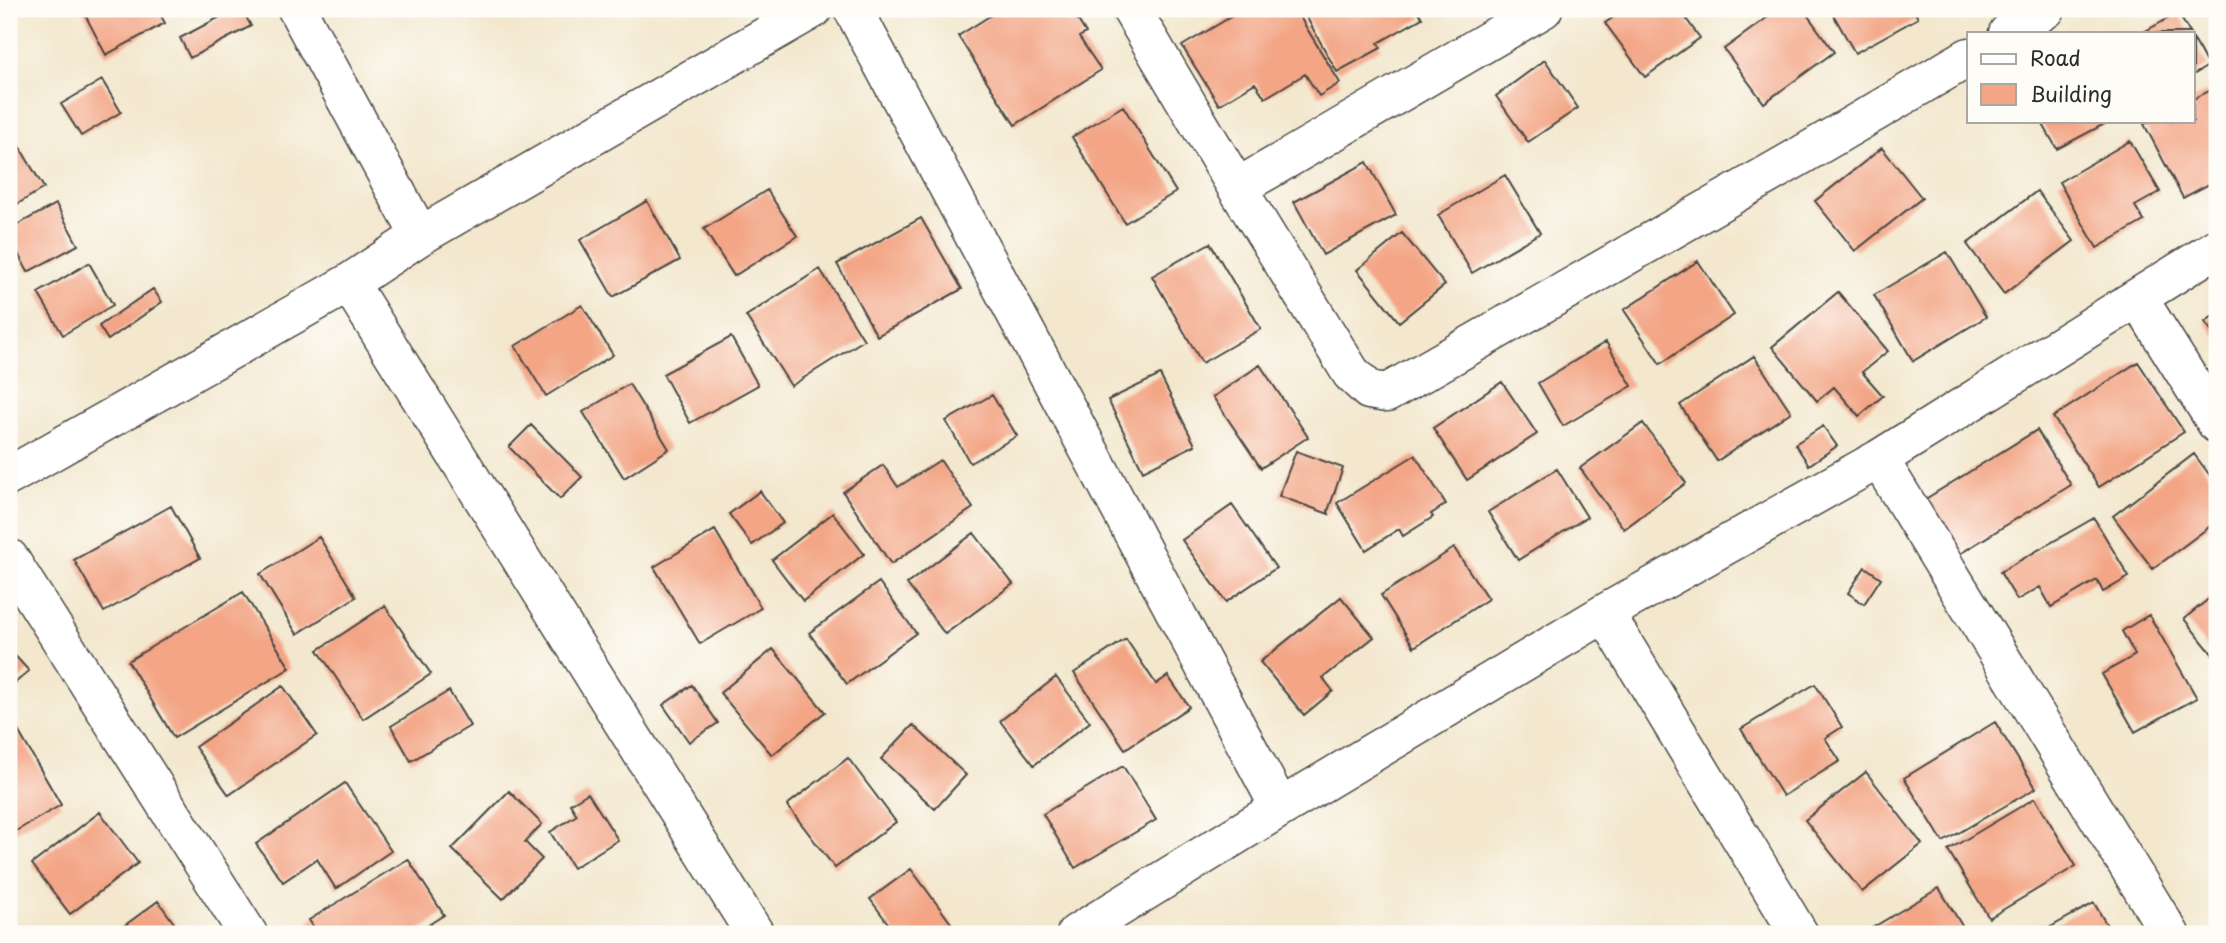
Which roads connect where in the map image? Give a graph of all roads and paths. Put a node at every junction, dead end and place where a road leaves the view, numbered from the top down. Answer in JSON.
{"nodes":[{"id":1,"x":297,"y":9,"type":"edge"},
{"id":2,"x":813,"y":9,"type":"edge"},
{"id":3,"x":853,"y":9,"type":"edge"},
{"id":4,"x":1131,"y":9,"type":"edge"},
{"id":5,"x":1543,"y":9,"type":"edge"},
{"id":6,"x":2046,"y":9,"type":"edge"},
{"id":7,"x":2010,"y":32,"type":"edge"},
{"id":8,"x":1967,"y":58,"type":"edge"},
{"id":9,"x":1237,"y":188,"type":"junction"},
{"id":10,"x":420,"y":236,"type":"junction"},
{"id":11,"x":2217,"y":248,"type":"edge"},
{"id":12,"x":349,"y":283,"type":"junction"},
{"id":13,"x":2137,"y":298,"type":"junction"},
{"id":14,"x":2217,"y":424,"type":"edge"},
{"id":15,"x":1879,"y":459,"type":"junction"},
{"id":16,"x":9,"y":477,"type":"edge"},
{"id":17,"x":9,"y":558,"type":"edge"},
{"id":18,"x":1605,"y":613,"type":"junction"},
{"id":19,"x":1280,"y":807,"type":"junction"},
{"id":20,"x":248,"y":934,"type":"edge"},
{"id":21,"x":755,"y":934,"type":"edge"},
{"id":22,"x":1076,"y":934,"type":"edge"},
{"id":23,"x":1799,"y":934,"type":"edge"},
{"id":24,"x":2170,"y":934,"type":"edge"}],
"edges":[{"from":1,"to":10,"type":"street"},
{"from":2,"to":10,"type":"street"},
{"from":3,"to":19,"type":"street"},
{"from":4,"to":9,"type":"street"},
{"from":5,"to":9,"type":"street"},
{"from":6,"to":7,"type":"street"},
{"from":8,"to":9,"type":"street"},
{"from":10,"to":12,"type":"street"},
{"from":11,"to":13,"type":"street"},
{"from":12,"to":16,"type":"street"},
{"from":12,"to":21,"type":"street"},
{"from":13,"to":14,"type":"street"},
{"from":13,"to":15,"type":"street"},
{"from":15,"to":18,"type":"street"},
{"from":15,"to":24,"type":"street"},
{"from":17,"to":20,"type":"street"},
{"from":18,"to":19,"type":"street"},
{"from":18,"to":23,"type":"street"},
{"from":19,"to":22,"type":"street"}]}
